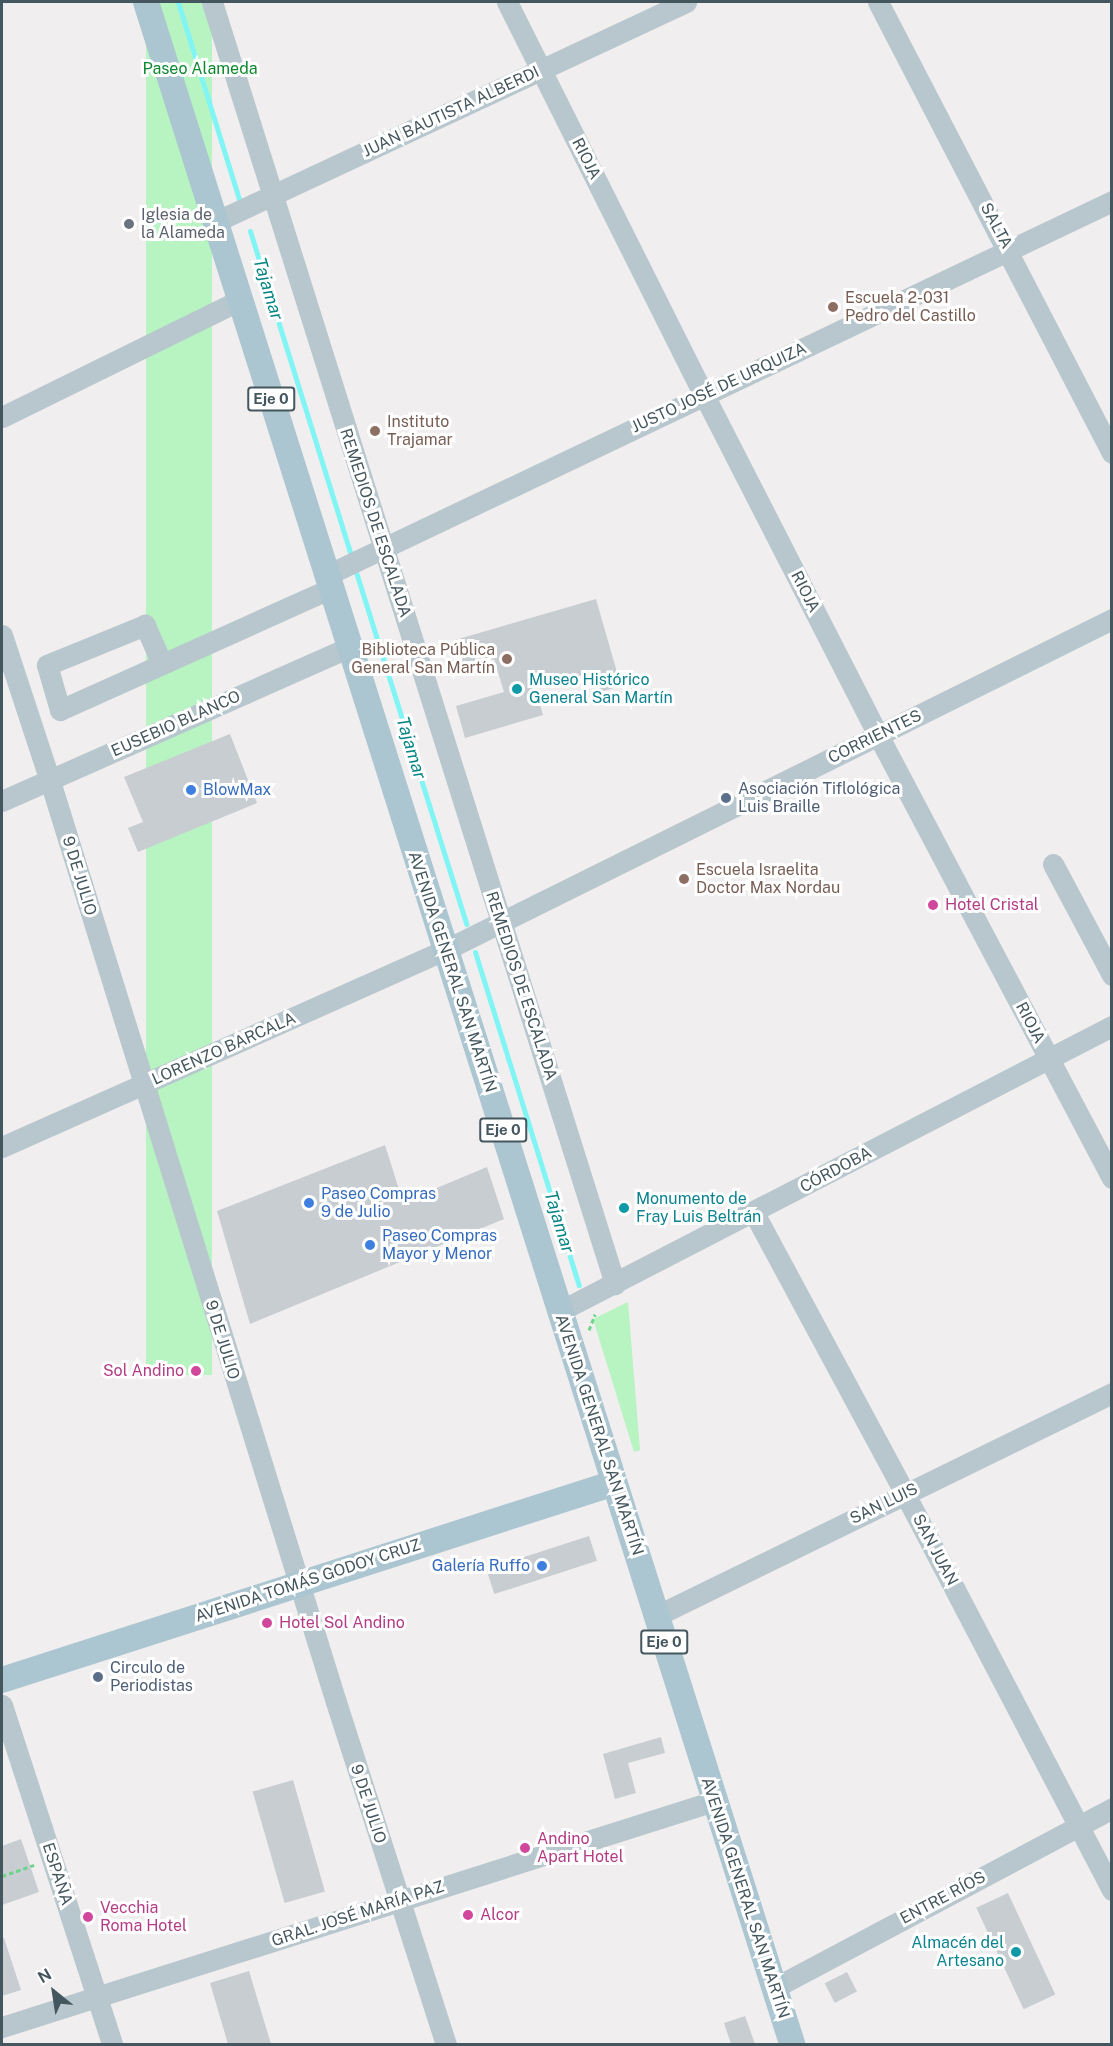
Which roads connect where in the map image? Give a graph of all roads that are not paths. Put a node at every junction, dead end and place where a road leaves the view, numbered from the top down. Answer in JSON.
{"nodes":[{"id":1,"x":146,"y":2,"type":"edge"},
{"id":2,"x":212,"y":2,"type":"edge"},
{"id":3,"x":507,"y":2,"type":"edge"},
{"id":4,"x":686,"y":2,"type":"edge"},
{"id":5,"x":878,"y":2,"type":"edge"},
{"id":6,"x":541,"y":70,"type":"junction"},
{"id":7,"x":272,"y":196,"type":"junction"},
{"id":8,"x":1112,"y":201,"type":"edge"},
{"id":9,"x":216,"y":222,"type":"junction"},
{"id":10,"x":1009,"y":251,"type":"junction"},
{"id":11,"x":240,"y":300,"type":"junction"},
{"id":12,"x":704,"y":395,"type":"junction"},
{"id":13,"x":2,"y":417,"type":"edge"},
{"id":14,"x":1112,"y":453,"type":"edge"},
{"id":15,"x":384,"y":549,"type":"junction"},
{"id":16,"x":329,"y":582,"type":"junction"},
{"id":17,"x":1112,"y":620,"type":"edge"},
{"id":18,"x":2,"y":635,"type":"edge"},
{"id":19,"x":350,"y":647,"type":"junction"},
{"id":20,"x":162,"y":664,"type":"junction"},
{"id":21,"x":878,"y":735,"type":"junction"},
{"id":22,"x":50,"y":781,"type":"junction"},
{"id":23,"x":2,"y":801,"type":"edge"},
{"id":24,"x":1053,"y":864,"type":"dead end"},
{"id":25,"x":501,"y":923,"type":"junction"},
{"id":26,"x":446,"y":950,"type":"junction"},
{"id":27,"x":1112,"y":975,"type":"edge"},
{"id":28,"x":1112,"y":1026,"type":"edge"},
{"id":29,"x":1049,"y":1058,"type":"junction"},
{"id":30,"x":142,"y":1085,"type":"junction"},
{"id":31,"x":2,"y":1147,"type":"edge"},
{"id":32,"x":1112,"y":1178,"type":"edge"},
{"id":33,"x":754,"y":1213,"type":"junction"},
{"id":34,"x":615,"y":1284,"type":"junction"},
{"id":35,"x":560,"y":1311,"type":"junction"},
{"id":36,"x":1112,"y":1393,"type":"edge"},
{"id":37,"x":614,"y":1483,"type":"junction"},
{"id":38,"x":905,"y":1494,"type":"junction"},
{"id":39,"x":299,"y":1584,"type":"junction"},
{"id":40,"x":656,"y":1616,"type":"junction"},
{"id":41,"x":2,"y":1680,"type":"edge"},
{"id":42,"x":2,"y":1705,"type":"edge"},
{"id":43,"x":714,"y":1801,"type":"junction"},
{"id":44,"x":1112,"y":1808,"type":"edge"},
{"id":45,"x":1079,"y":1825,"type":"junction"},
{"id":46,"x":1112,"y":1890,"type":"edge"},
{"id":47,"x":399,"y":1900,"type":"junction"},
{"id":48,"x":774,"y":1988,"type":"junction"},
{"id":49,"x":97,"y":1996,"type":"junction"},
{"id":50,"x":2,"y":2027,"type":"edge"},
{"id":51,"x":112,"y":2044,"type":"edge"},
{"id":52,"x":446,"y":2044,"type":"edge"},
{"id":53,"x":792,"y":2044,"type":"edge"}],
"edges":[{"from":1,"to":9,"type":"main road","name":"AVENIDA GENERAL SAN MARTÍN","number":"Eje 0"},
{"from":2,"to":7,"type":"street","name":"REMEDIOS DE ESCALADA"},
{"from":3,"to":6,"type":"street","name":"RIOJA"},
{"from":4,"to":6,"type":"street","name":"JUAN BAUTISTA ALBERDI"},
{"from":5,"to":10,"type":"street","name":"SALTA"},
{"from":6,"to":7,"type":"street","name":"JUAN BAUTISTA ALBERDI"},
{"from":6,"to":12,"type":"street","name":"RIOJA"},
{"from":7,"to":9,"type":"street","name":"JUAN BAUTISTA ALBERDI"},
{"from":7,"to":15,"type":"street","name":"REMEDIOS DE ESCALADA"},
{"from":8,"to":10,"type":"street","name":"JUSTO JOSÉ DE URQUIZA"},
{"from":9,"to":11,"type":"main road","name":"AVENIDA GENERAL SAN MARTÍN","number":"Eje 0"},
{"from":10,"to":12,"type":"street","name":"JUSTO JOSÉ DE URQUIZA"},
{"from":10,"to":14,"type":"street","name":"SALTA"},
{"from":11,"to":13,"type":"street"},
{"from":11,"to":16,"type":"main road","name":"AVENIDA GENERAL SAN MARTÍN","number":"Eje 0"},
{"from":12,"to":15,"type":"street","name":"JUSTO JOSÉ DE URQUIZA"},
{"from":12,"to":21,"type":"street","name":"RIOJA"},
{"from":15,"to":16,"type":"street","name":"JUSTO JOSÉ DE URQUIZA"},
{"from":15,"to":25,"type":"street","name":"REMEDIOS DE ESCALADA"},
{"from":16,"to":19,"type":"main road","name":"AVENIDA GENERAL SAN MARTÍN","number":"Eje 0"},
{"from":16,"to":20,"type":"street","name":"JUSTO JOSÉ DE URQUIZA"},
{"from":17,"to":21,"type":"street","name":"CORRIENTES"},
{"from":18,"to":22,"type":"street","name":"9 DE JULIO"},
{"from":19,"to":22,"type":"street","name":"EUSEBIO BLANCO"},
{"from":19,"to":26,"type":"main road","name":"AVENIDA GENERAL SAN MARTÍN","number":"Eje 0"},
{"from":20,"to":20,"type":"street","name":"JUSTO JOSÉ DE URQUIZA"},
{"from":21,"to":25,"type":"street","name":"CORRIENTES"},
{"from":21,"to":29,"type":"street","name":"RIOJA"},
{"from":22,"to":23,"type":"street","name":"EUSEBIO BLANCO"},
{"from":22,"to":30,"type":"street","name":"9 DE JULIO"},
{"from":24,"to":27,"type":"street"},
{"from":25,"to":26,"type":"street","name":"CORRIENTES"},
{"from":25,"to":34,"type":"street","name":"REMEDIOS DE ESCALADA"},
{"from":26,"to":30,"type":"street","name":"LORENZO BARCALA"},
{"from":26,"to":35,"type":"main road","name":"AVENIDA GENERAL SAN MARTÍN","number":"Eje 0"},
{"from":28,"to":29,"type":"street","name":"CÓRDOBA"},
{"from":29,"to":32,"type":"street","name":"RIOJA"},
{"from":29,"to":33,"type":"street","name":"CÓRDOBA"},
{"from":30,"to":31,"type":"street","name":"LORENZO BARCALA"},
{"from":30,"to":39,"type":"street","name":"9 DE JULIO"},
{"from":33,"to":34,"type":"street","name":"CÓRDOBA"},
{"from":33,"to":38,"type":"street","name":"SAN JUAN"},
{"from":34,"to":35,"type":"street","name":"CÓRDOBA"},
{"from":35,"to":37,"type":"main road","name":"AVENIDA GENERAL SAN MARTÍN","number":"Eje 0"},
{"from":36,"to":38,"type":"street","name":"SAN LUIS"},
{"from":37,"to":39,"type":"main road","name":"AVENIDA TOMÁS GODOY CRUZ"},
{"from":37,"to":40,"type":"main road","name":"AVENIDA GENERAL SAN MARTÍN","number":"Eje 0"},
{"from":38,"to":40,"type":"street","name":"SAN LUIS"},
{"from":38,"to":45,"type":"street","name":"SAN JUAN"},
{"from":39,"to":41,"type":"main road","name":"AVENIDA TOMÁS GODOY CRUZ"},
{"from":39,"to":47,"type":"street","name":"9 DE JULIO"},
{"from":40,"to":43,"type":"main road","name":"AVENIDA GENERAL SAN MARTÍN","number":"Eje 0"},
{"from":42,"to":49,"type":"street","name":"ESPAÑA"},
{"from":43,"to":47,"type":"street","name":"GRAL. JOSÉ MARÍA PAZ"},
{"from":43,"to":48,"type":"main road","name":"AVENIDA GENERAL SAN MARTÍN","number":"Eje 0"},
{"from":44,"to":45,"type":"street","name":"ENTRE RÍOS"},
{"from":45,"to":46,"type":"street","name":"SAN JUAN"},
{"from":45,"to":48,"type":"street","name":"ENTRE RÍOS"},
{"from":47,"to":49,"type":"street","name":"GRAL. JOSÉ MARÍA PAZ"},
{"from":47,"to":52,"type":"street","name":"9 DE JULIO"},
{"from":48,"to":53,"type":"main road","name":"AVENIDA GENERAL SAN MARTÍN","number":"Eje 0"},
{"from":49,"to":50,"type":"street","name":"GRAL. JOSÉ MARÍA PAZ"},
{"from":49,"to":51,"type":"street","name":"ESPAÑA"}]}
